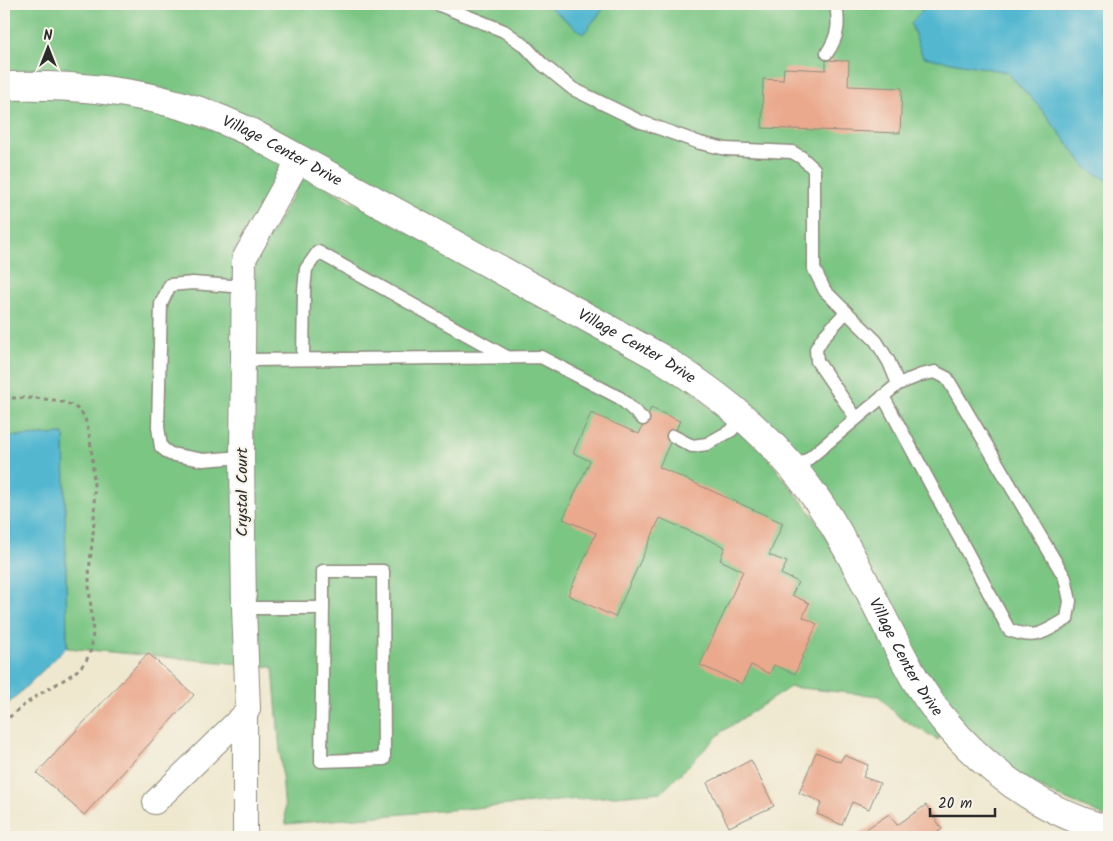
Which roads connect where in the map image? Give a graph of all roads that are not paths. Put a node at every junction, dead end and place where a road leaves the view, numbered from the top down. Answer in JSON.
{"nodes":[{"id":1,"x":437,"y":4,"type":"edge"},
{"id":2,"x":836,"y":4,"type":"edge"},
{"id":3,"x":827,"y":53,"type":"dead end"},
{"id":4,"x":4,"y":86,"type":"edge"},
{"id":5,"x":300,"y":158,"type":"junction"},
{"id":6,"x":244,"y":287,"type":"junction"},
{"id":7,"x":846,"y":312,"type":"junction"},
{"id":8,"x":508,"y":357,"type":"junction"},
{"id":9,"x":303,"y":359,"type":"junction"},
{"id":10,"x":243,"y":360,"type":"junction"},
{"id":11,"x":898,"y":384,"type":"junction"},
{"id":12,"x":883,"y":396,"type":"junction"},
{"id":13,"x":856,"y":418,"type":"junction"},
{"id":14,"x":643,"y":419,"type":"dead end"},
{"id":15,"x":737,"y":422,"type":"junction"},
{"id":16,"x":673,"y":436,"type":"dead end"},
{"id":17,"x":242,"y":457,"type":"junction"},
{"id":18,"x":795,"y":470,"type":"junction"},
{"id":19,"x":244,"y":608,"type":"junction"},
{"id":20,"x":323,"y":608,"type":"junction"},
{"id":21,"x":245,"y":714,"type":"junction"},
{"id":22,"x":155,"y":802,"type":"dead end"},
{"id":23,"x":1109,"y":830,"type":"edge"},
{"id":24,"x":245,"y":837,"type":"edge"}],
"edges":[{"from":1,"to":7,"type":"lane"},
{"from":2,"to":3,"type":"lane"},
{"from":4,"to":5,"type":"street","name":"Village Center Drive"},
{"from":5,"to":6,"type":"street","name":"Crystal Court"},
{"from":5,"to":15,"type":"street","name":"Village Center Drive"},
{"from":6,"to":10,"type":"street","name":"Crystal Court"},
{"from":6,"to":17,"type":"lane"},
{"from":7,"to":11,"type":"lane"},
{"from":7,"to":13,"type":"lane"},
{"from":8,"to":9,"type":"lane"},
{"from":8,"to":9,"type":"lane"},
{"from":8,"to":14,"type":"lane"},
{"from":9,"to":10,"type":"lane"},
{"from":10,"to":17,"type":"street","name":"Crystal Court"},
{"from":11,"to":12,"type":"lane"},
{"from":11,"to":12,"type":"lane"},
{"from":12,"to":13,"type":"lane"},
{"from":13,"to":18,"type":"lane"},
{"from":15,"to":16,"type":"lane"},
{"from":15,"to":18,"type":"street","name":"Village Center Drive"},
{"from":17,"to":19,"type":"street","name":"Crystal Court"},
{"from":18,"to":23,"type":"street","name":"Village Center Drive"},
{"from":19,"to":20,"type":"lane"},
{"from":19,"to":21,"type":"street","name":"Crystal Court"},
{"from":20,"to":20,"type":"lane"},
{"from":21,"to":22,"type":"street"},
{"from":21,"to":24,"type":"street","name":"Crystal Court"}]}
